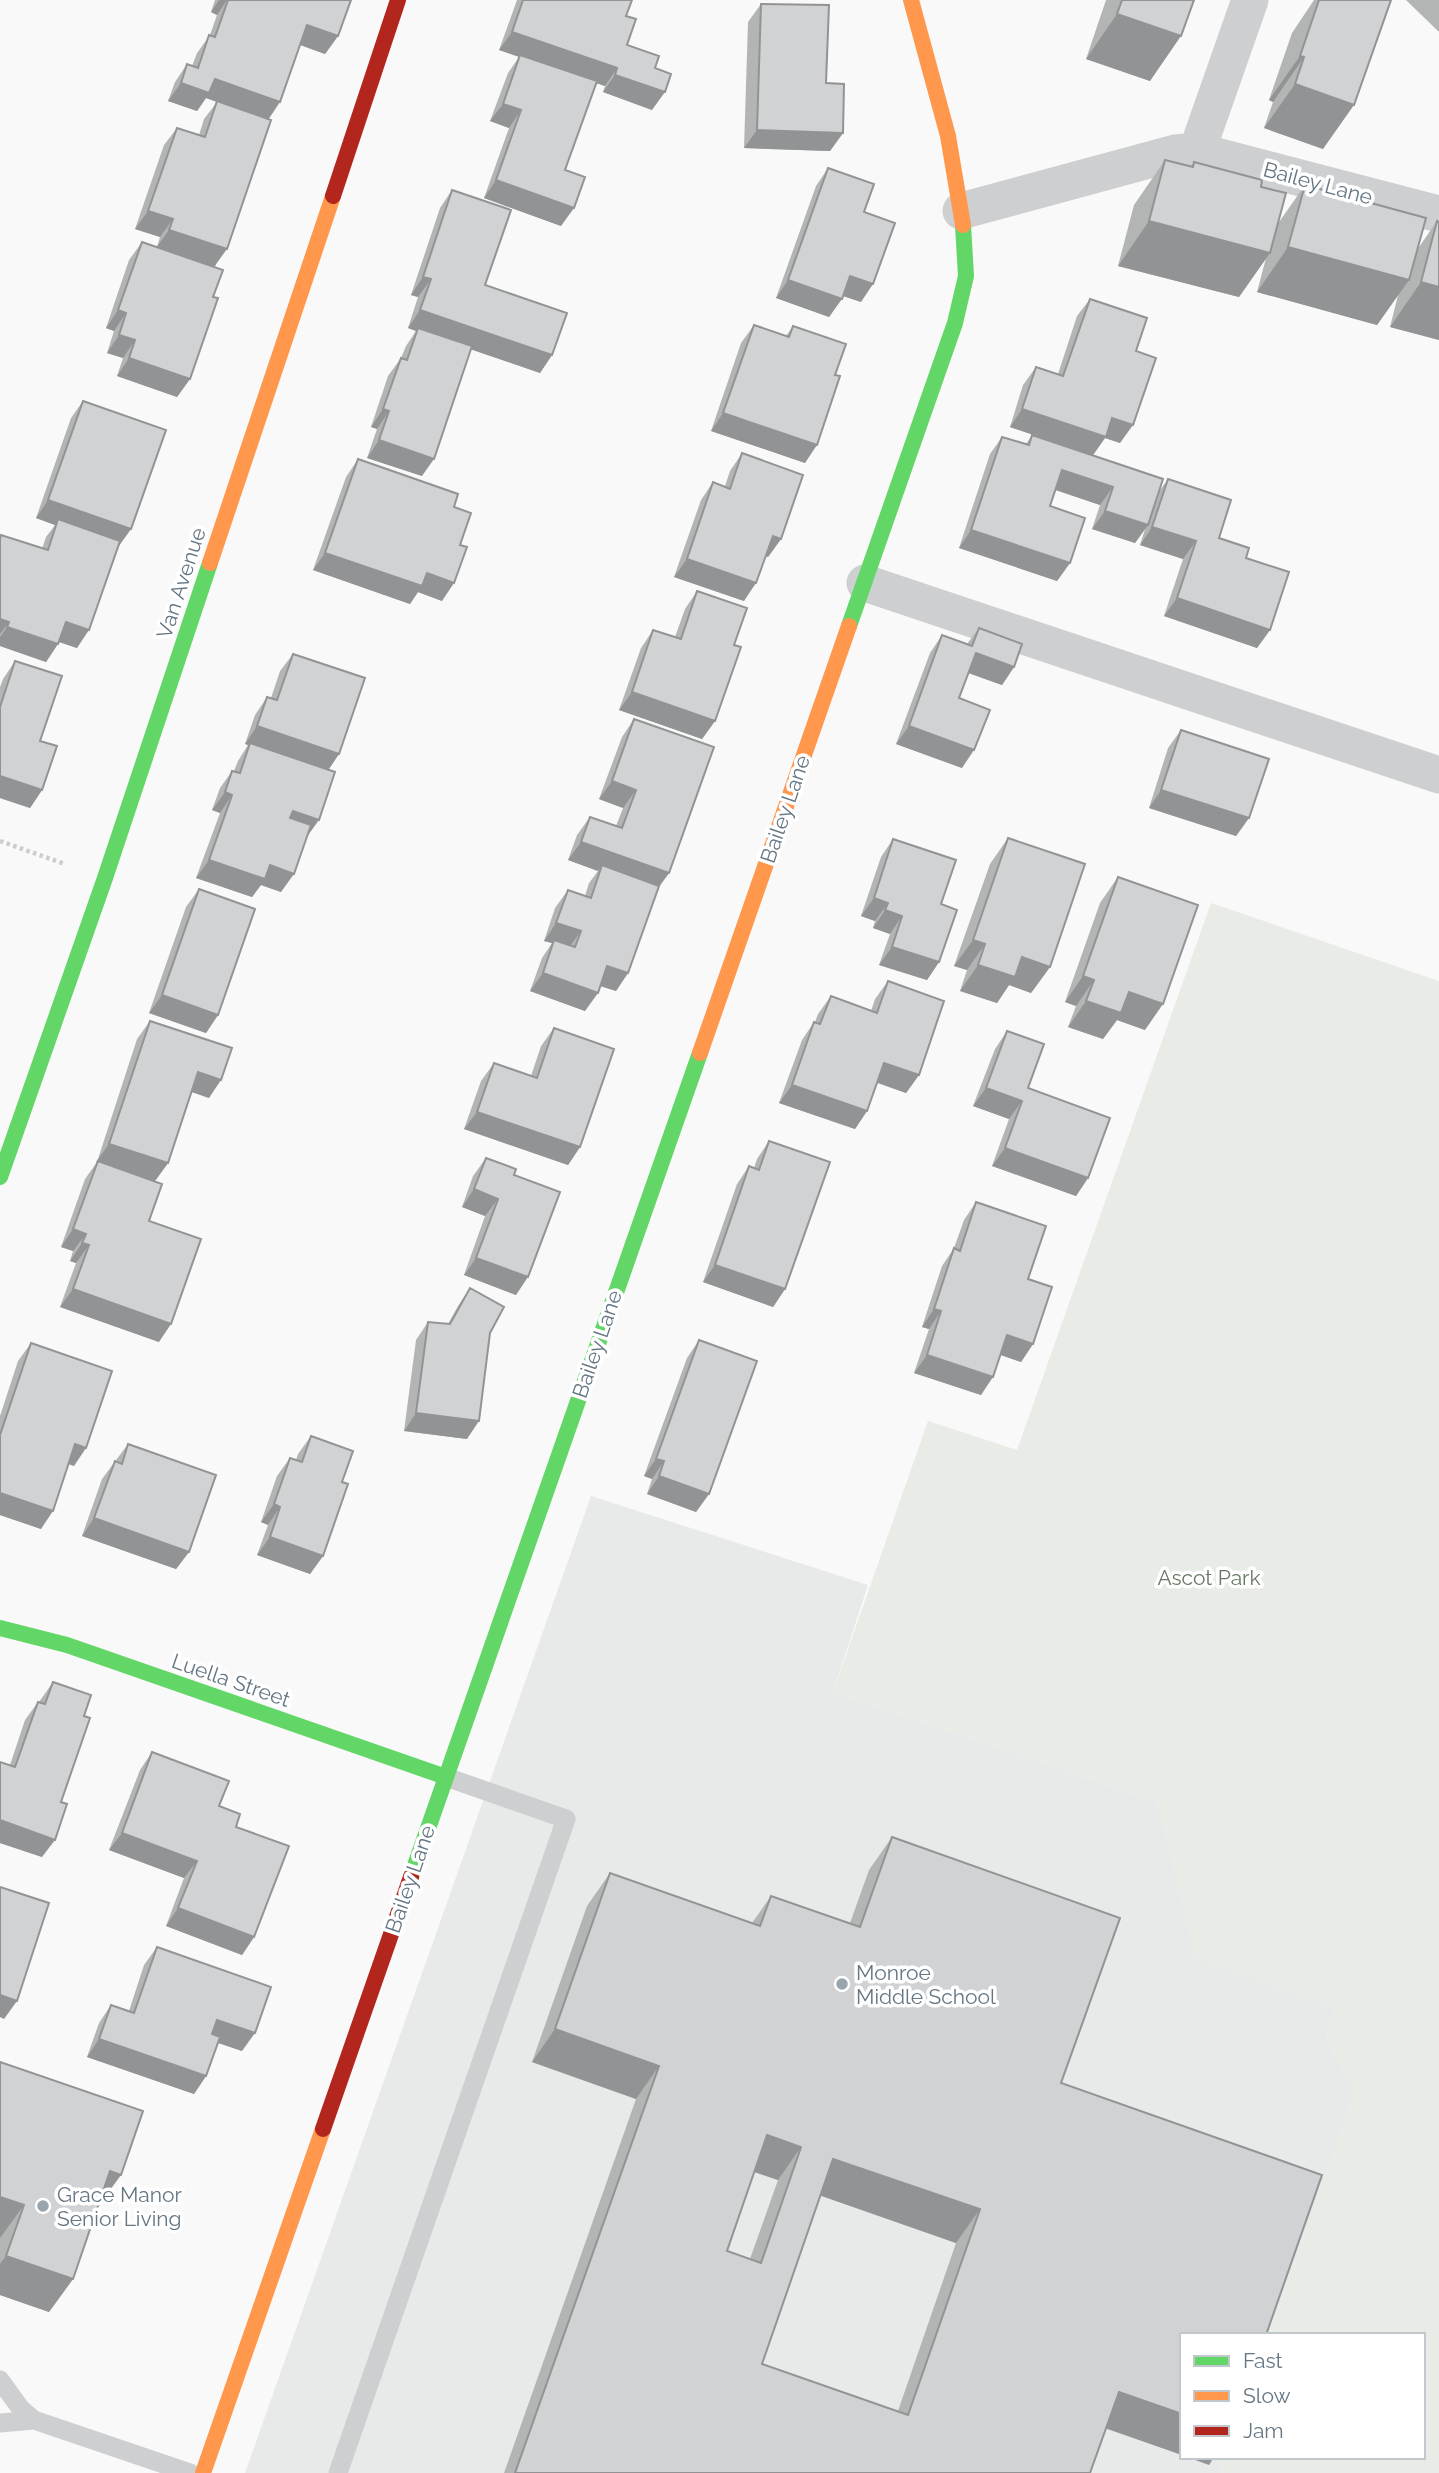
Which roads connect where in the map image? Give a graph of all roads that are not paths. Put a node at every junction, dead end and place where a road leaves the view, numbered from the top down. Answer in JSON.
{"nodes":[{"id":1,"x":398,"y":0,"type":"edge"},
{"id":2,"x":911,"y":0,"type":"edge"},
{"id":3,"x":1250,"y":0,"type":"edge"},
{"id":4,"x":1197,"y":151,"type":"junction"},
{"id":5,"x":961,"y":211,"type":"junction"},
{"id":6,"x":1439,"y":215,"type":"edge"},
{"id":7,"x":865,"y":583,"type":"junction"},
{"id":8,"x":1439,"y":775,"type":"edge"},
{"id":9,"x":0,"y":1177,"type":"edge"},
{"id":10,"x":0,"y":1628,"type":"edge"},
{"id":11,"x":446,"y":1777,"type":"junction"},
{"id":12,"x":0,"y":2381,"type":"edge"},
{"id":13,"x":34,"y":2420,"type":"junction"},
{"id":14,"x":0,"y":2423,"type":"edge"},
{"id":15,"x":190,"y":2473,"type":"edge"},
{"id":16,"x":203,"y":2473,"type":"edge"},
{"id":17,"x":338,"y":2473,"type":"edge"}],
"edges":[{"from":1,"to":9,"type":"street","name":"Van Avenue"},
{"from":2,"to":5,"type":"street","name":"Bailey Lane"},
{"from":3,"to":4,"type":"street"},
{"from":4,"to":5,"type":"street","name":"Bailey Lane"},
{"from":4,"to":6,"type":"street","name":"Bailey Lane"},
{"from":5,"to":7,"type":"street","name":"Bailey Lane"},
{"from":7,"to":8,"type":"street"},
{"from":7,"to":11,"type":"street","name":"Bailey Lane"},
{"from":10,"to":11,"type":"street","name":"Luella Street"},
{"from":11,"to":16,"type":"street","name":"Bailey Lane"},
{"from":11,"to":17,"type":"lane"},
{"from":12,"to":13,"type":"lane"},
{"from":13,"to":14,"type":"lane"},
{"from":13,"to":15,"type":"lane"}]}
